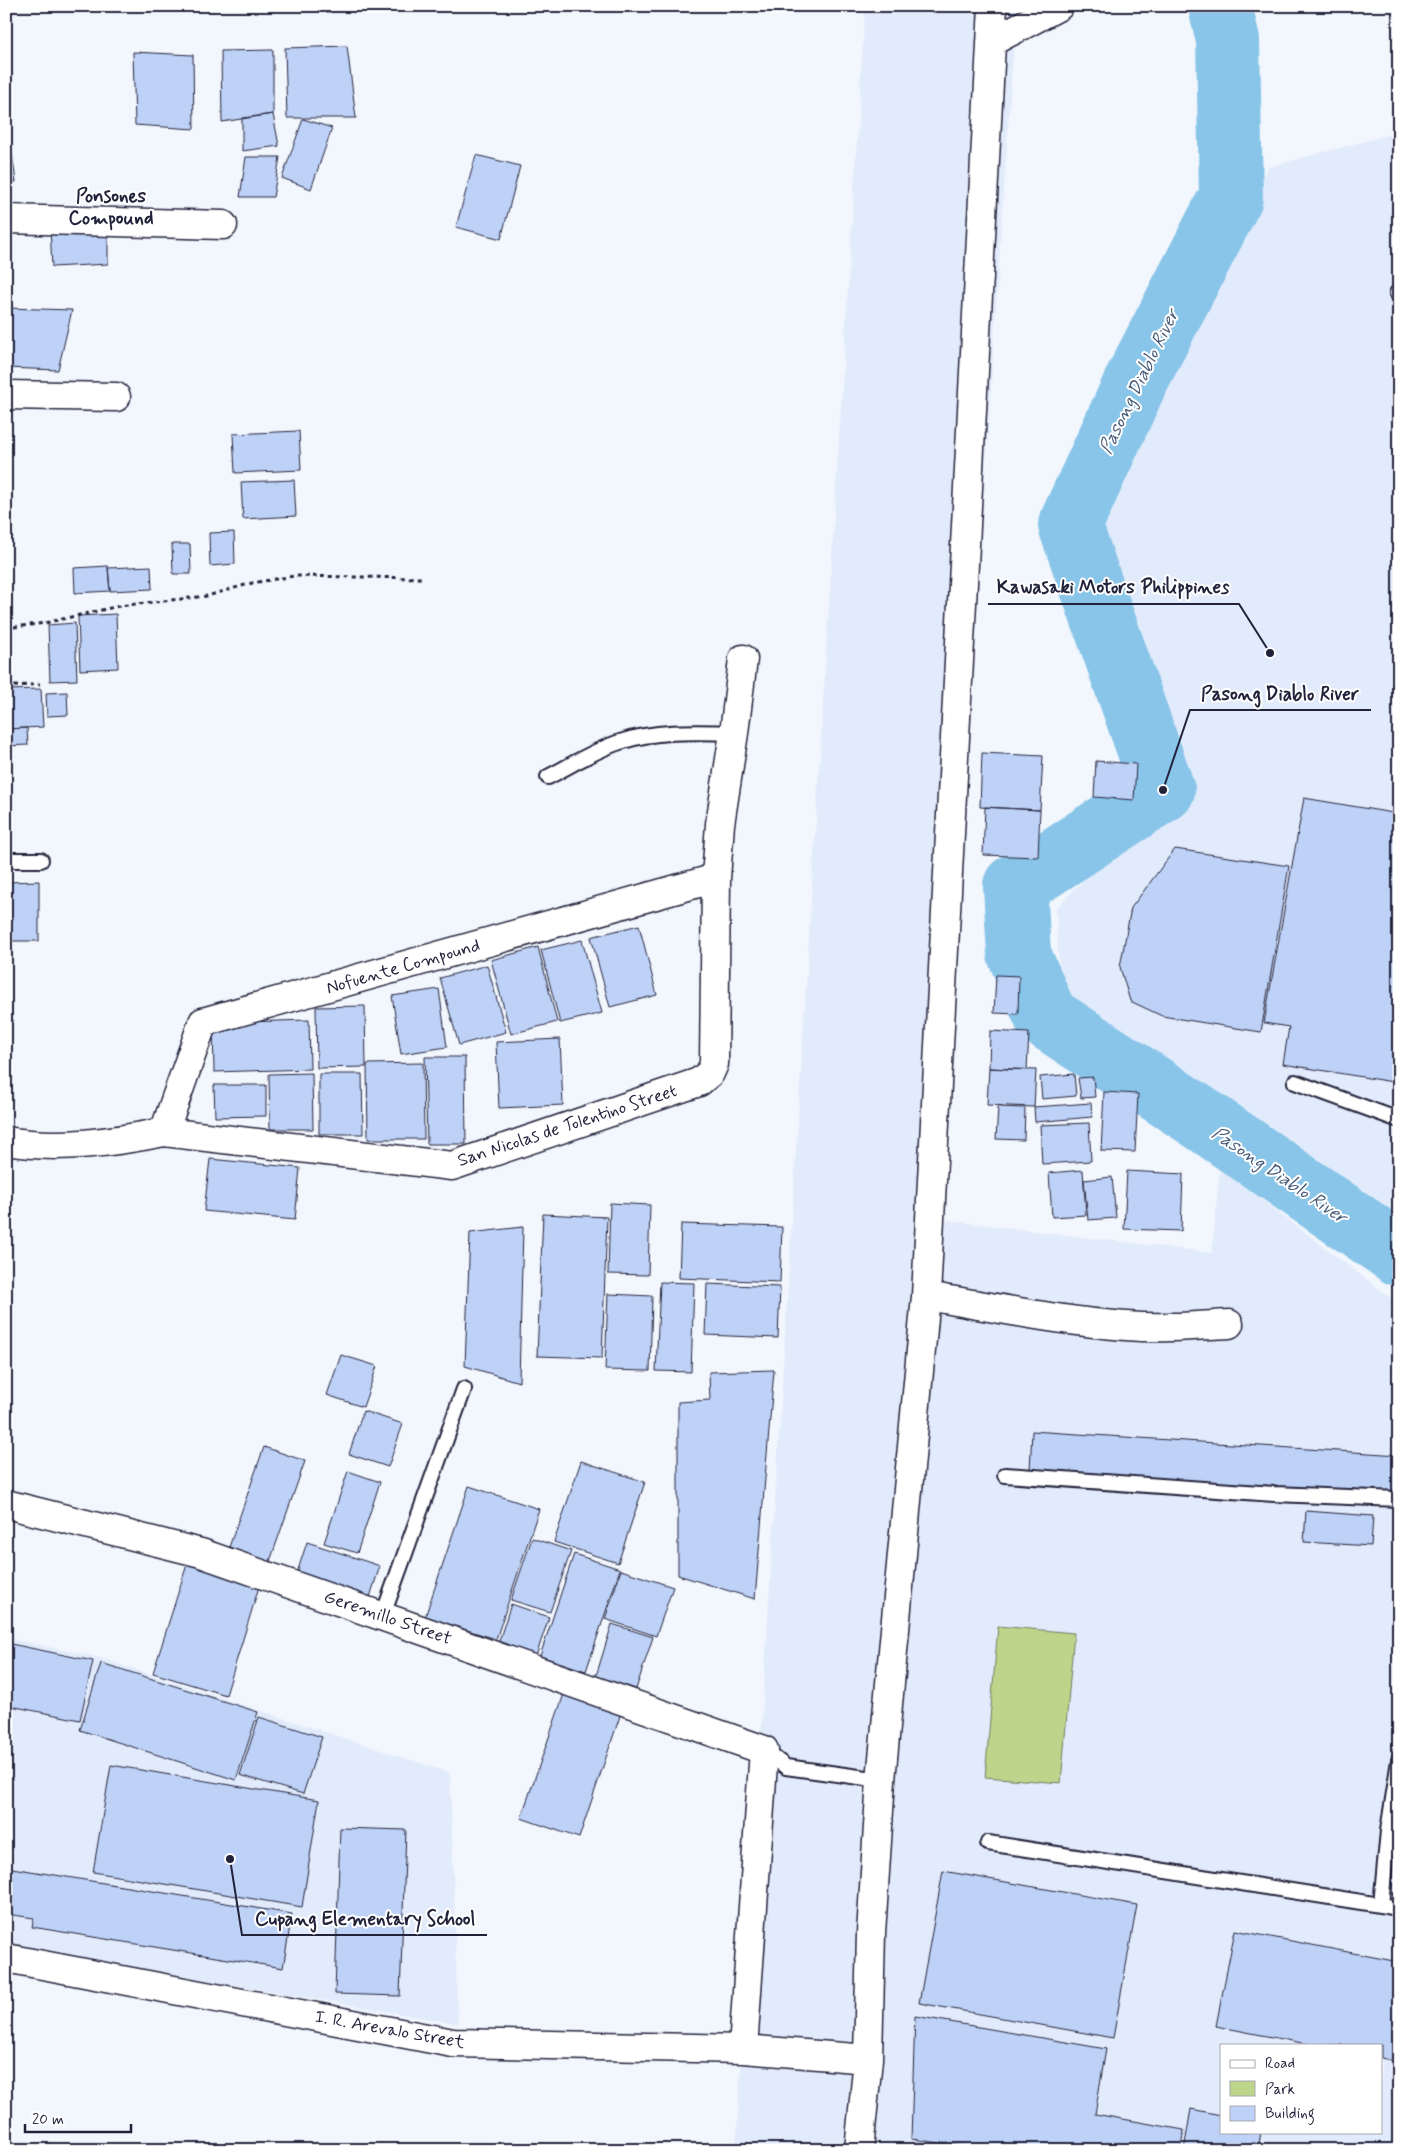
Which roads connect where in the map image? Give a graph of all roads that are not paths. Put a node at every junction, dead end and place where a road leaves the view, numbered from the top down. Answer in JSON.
{"nodes":[{"id":1,"x":993,"y":6,"type":"edge"},
{"id":2,"x":1059,"y":6,"type":"edge"},
{"id":3,"x":991,"y":42,"type":"junction"},
{"id":4,"x":6,"y":219,"type":"edge"},
{"id":5,"x":224,"y":224,"type":"dead end"},
{"id":6,"x":6,"y":395,"type":"edge"},
{"id":7,"x":116,"y":397,"type":"dead end"},
{"id":8,"x":743,"y":659,"type":"dead end"},
{"id":9,"x":734,"y":733,"type":"junction"},
{"id":10,"x":548,"y":777,"type":"dead end"},
{"id":11,"x":6,"y":860,"type":"edge"},
{"id":12,"x":41,"y":860,"type":"dead end"},
{"id":13,"x":716,"y":878,"type":"junction"},
{"id":14,"x":1295,"y":1082,"type":"dead end"},
{"id":15,"x":1399,"y":1120,"type":"edge"},
{"id":16,"x":164,"y":1132,"type":"junction"},
{"id":17,"x":6,"y":1141,"type":"edge"},
{"id":18,"x":926,"y":1296,"type":"junction"},
{"id":19,"x":1230,"y":1324,"type":"dead end"},
{"id":20,"x":464,"y":1390,"type":"dead end"},
{"id":21,"x":1005,"y":1475,"type":"dead end"},
{"id":22,"x":1399,"y":1499,"type":"edge"},
{"id":23,"x":6,"y":1504,"type":"edge"},
{"id":24,"x":383,"y":1615,"type":"junction"},
{"id":25,"x":764,"y":1750,"type":"junction"},
{"id":26,"x":1399,"y":1760,"type":"edge"},
{"id":27,"x":881,"y":1780,"type":"junction"},
{"id":28,"x":988,"y":1843,"type":"dead end"},
{"id":29,"x":1382,"y":1905,"type":"junction"},
{"id":30,"x":1399,"y":1908,"type":"edge"},
{"id":31,"x":6,"y":1958,"type":"edge"},
{"id":32,"x":744,"y":2049,"type":"junction"},
{"id":33,"x":868,"y":2059,"type":"junction"},
{"id":34,"x":859,"y":2150,"type":"edge"}],
"edges":[{"from":1,"to":3,"type":"street"},
{"from":2,"to":3,"type":"street"},
{"from":3,"to":18,"type":"street"},
{"from":4,"to":5,"type":"street"},
{"from":6,"to":7,"type":"street"},
{"from":8,"to":9,"type":"street","name":"San Nicolas de Tolentino Street"},
{"from":9,"to":10,"type":"lane"},
{"from":9,"to":13,"type":"street","name":"San Nicolas de Tolentino Street"},
{"from":11,"to":12,"type":"lane"},
{"from":13,"to":16,"type":"street","name":"Nofuente Compound"},
{"from":13,"to":16,"type":"street","name":"San Nicolas de Tolentino Street"},
{"from":14,"to":15,"type":"lane"},
{"from":16,"to":17,"type":"street","name":"San Nicolas de Tolentino Street"},
{"from":18,"to":19,"type":"street"},
{"from":18,"to":27,"type":"street"},
{"from":20,"to":24,"type":"lane"},
{"from":21,"to":22,"type":"lane"},
{"from":23,"to":24,"type":"street","name":"Geremillo Street"},
{"from":24,"to":25,"type":"street","name":"Geremillo Street"},
{"from":25,"to":27,"type":"lane"},
{"from":25,"to":32,"type":"street"},
{"from":26,"to":29,"type":"lane"},
{"from":27,"to":33,"type":"street"},
{"from":28,"to":29,"type":"lane"},
{"from":29,"to":30,"type":"lane"},
{"from":31,"to":32,"type":"street","name":"I. R. Arevalo Street"},
{"from":32,"to":33,"type":"street","name":"I. R. Arevalo Street"},
{"from":33,"to":34,"type":"street"}]}
